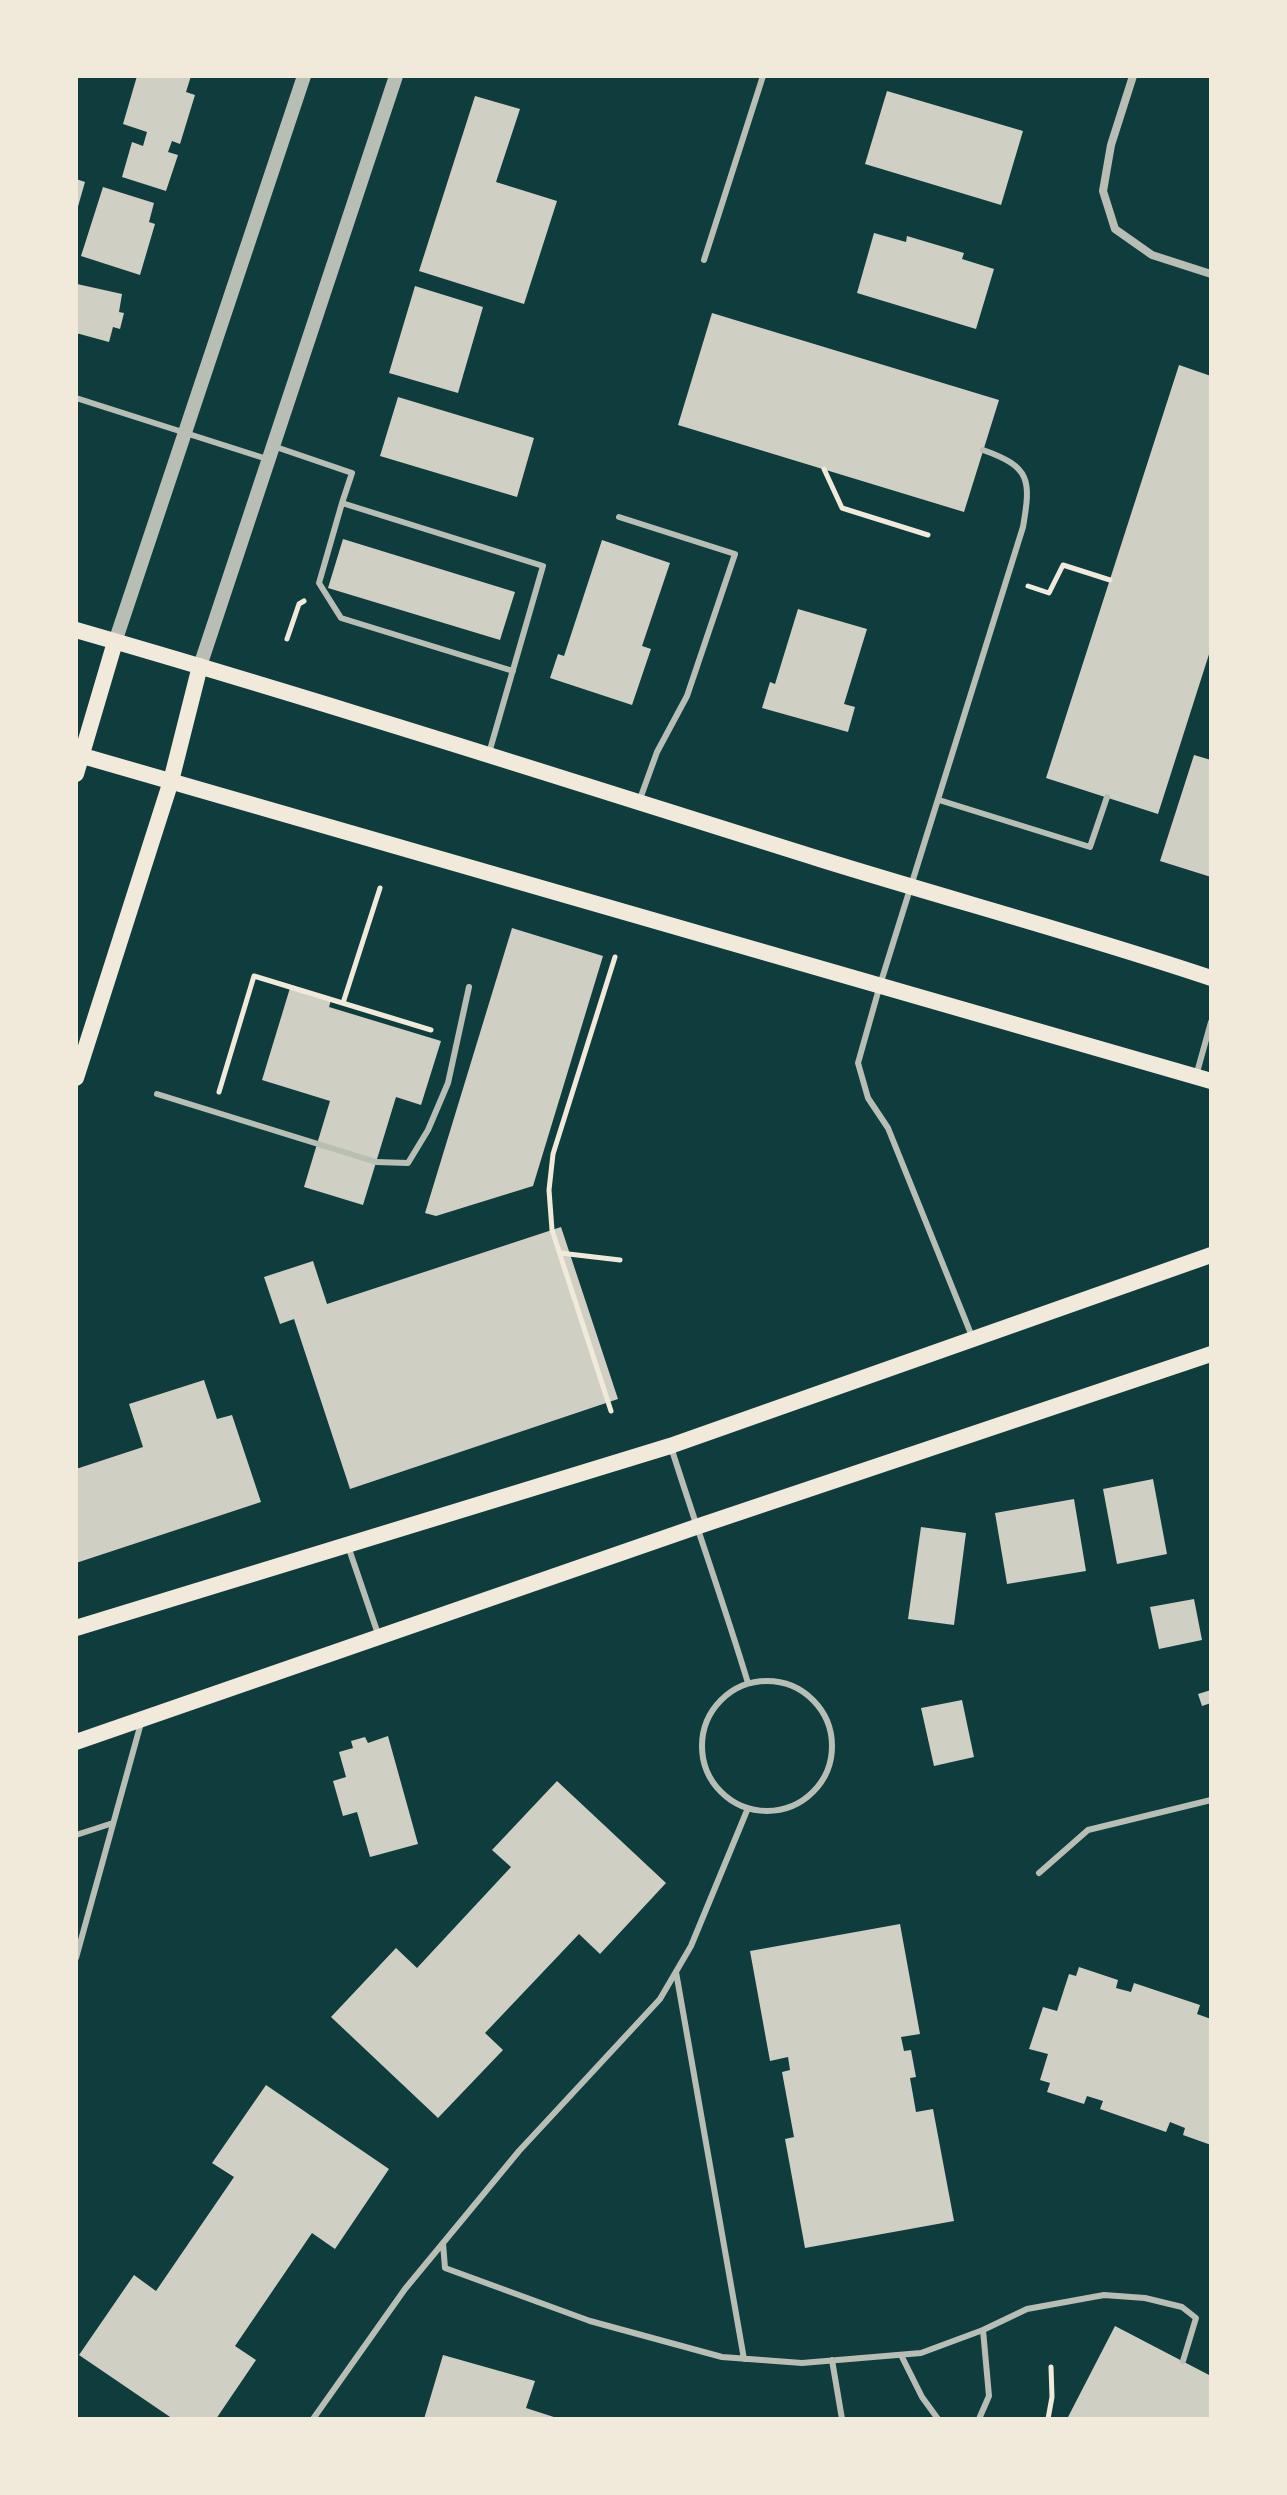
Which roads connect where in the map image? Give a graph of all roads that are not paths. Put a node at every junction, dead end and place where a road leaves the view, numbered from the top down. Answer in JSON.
{"nodes":[{"id":1,"x":304,"y":76,"type":"edge"},
{"id":2,"x":396,"y":76,"type":"edge"},
{"id":3,"x":763,"y":76,"type":"edge"},
{"id":4,"x":1133,"y":76,"type":"edge"},
{"id":5,"x":704,"y":260,"type":"dead end"},
{"id":6,"x":1211,"y":274,"type":"edge"},
{"id":7,"x":76,"y":398,"type":"edge"},
{"id":8,"x":184,"y":432,"type":"junction"},
{"id":9,"x":983,"y":450,"type":"dead end"},
{"id":10,"x":271,"y":453,"type":"junction"},
{"id":11,"x":342,"y":503,"type":"junction"},
{"id":12,"x":619,"y":517,"type":"dead end"},
{"id":13,"x":76,"y":630,"type":"edge"},
{"id":14,"x":115,"y":642,"type":"junction"},
{"id":15,"x":200,"y":666,"type":"junction"},
{"id":16,"x":513,"y":671,"type":"junction"},
{"id":17,"x":78,"y":755,"type":"edge"},
{"id":18,"x":488,"y":756,"type":"junction"},
{"id":19,"x":76,"y":774,"type":"edge"},
{"id":20,"x":171,"y":781,"type":"junction"},
{"id":21,"x":1107,"y":797,"type":"dead end"},
{"id":22,"x":939,"y":800,"type":"junction"},
{"id":23,"x":639,"y":802,"type":"junction"},
{"id":24,"x":912,"y":887,"type":"junction"},
{"id":25,"x":1211,"y":978,"type":"edge"},
{"id":26,"x":880,"y":985,"type":"junction"},
{"id":27,"x":469,"y":987,"type":"dead end"},
{"id":28,"x":1211,"y":1022,"type":"edge"},
{"id":29,"x":79,"y":1060,"type":"edge"},
{"id":30,"x":76,"y":1078,"type":"edge"},
{"id":31,"x":1206,"y":1080,"type":"edge"},
{"id":32,"x":157,"y":1094,"type":"dead end"},
{"id":33,"x":1211,"y":1255,"type":"edge"},
{"id":34,"x":973,"y":1339,"type":"junction"},
{"id":35,"x":1211,"y":1354,"type":"edge"},
{"id":36,"x":670,"y":1446,"type":"junction"},
{"id":37,"x":696,"y":1527,"type":"junction"},
{"id":38,"x":347,"y":1545,"type":"junction"},
{"id":39,"x":76,"y":1628,"type":"edge"},
{"id":40,"x":379,"y":1637,"type":"junction"},
{"id":41,"x":748,"y":1683,"type":"junction"},
{"id":42,"x":142,"y":1719,"type":"junction"},
{"id":43,"x":76,"y":1742,"type":"edge"},
{"id":44,"x":1211,"y":1800,"type":"edge"},
{"id":45,"x":748,"y":1808,"type":"junction"},
{"id":46,"x":113,"y":1823,"type":"junction"},
{"id":47,"x":76,"y":1835,"type":"edge"},
{"id":48,"x":1039,"y":1873,"type":"dead end"},
{"id":49,"x":76,"y":1958,"type":"edge"},
{"id":50,"x":676,"y":1971,"type":"junction"},
{"id":51,"x":443,"y":2243,"type":"junction"},
{"id":52,"x":983,"y":2330,"type":"junction"},
{"id":53,"x":901,"y":2355,"type":"junction"},
{"id":54,"x":744,"y":2359,"type":"junction"},
{"id":55,"x":832,"y":2360,"type":"junction"},
{"id":56,"x":1183,"y":2361,"type":"dead end"},
{"id":57,"x":313,"y":2419,"type":"edge"},
{"id":58,"x":842,"y":2419,"type":"edge"},
{"id":59,"x":938,"y":2419,"type":"edge"},
{"id":60,"x":979,"y":2419,"type":"edge"}],
"edges":[{"from":1,"to":8,"type":"street"},
{"from":2,"to":10,"type":"street"},
{"from":3,"to":5,"type":"lane"},
{"from":4,"to":6,"type":"street"},
{"from":7,"to":8,"type":"lane"},
{"from":8,"to":10,"type":"lane"},
{"from":8,"to":14,"type":"street"},
{"from":9,"to":22,"type":"lane"},
{"from":10,"to":11,"type":"lane"},
{"from":10,"to":15,"type":"street"},
{"from":11,"to":16,"type":"lane"},
{"from":11,"to":16,"type":"lane"},
{"from":12,"to":23,"type":"lane"},
{"from":13,"to":14,"type":"main road"},
{"from":14,"to":15,"type":"main road"},
{"from":14,"to":17,"type":"main road"},
{"from":15,"to":18,"type":"main road"},
{"from":15,"to":20,"type":"main road"},
{"from":16,"to":18,"type":"lane"},
{"from":17,"to":19,"type":"main road"},
{"from":17,"to":20,"type":"main road"},
{"from":18,"to":23,"type":"main road"},
{"from":20,"to":26,"type":"main road"},
{"from":20,"to":29,"type":"main road"},
{"from":21,"to":22,"type":"lane"},
{"from":22,"to":24,"type":"lane"},
{"from":23,"to":24,"type":"main road"},
{"from":24,"to":25,"type":"main road"},
{"from":24,"to":26,"type":"lane"},
{"from":26,"to":31,"type":"main road"},
{"from":26,"to":34,"type":"lane"},
{"from":27,"to":32,"type":"lane"},
{"from":28,"to":31,"type":"lane"},
{"from":29,"to":30,"type":"main road"},
{"from":33,"to":34,"type":"main road"},
{"from":34,"to":36,"type":"main road"},
{"from":35,"to":37,"type":"main road"},
{"from":36,"to":37,"type":"lane"},
{"from":36,"to":38,"type":"main road"},
{"from":37,"to":40,"type":"main road"},
{"from":37,"to":41,"type":"lane"},
{"from":38,"to":39,"type":"main road"},
{"from":38,"to":40,"type":"lane"},
{"from":40,"to":42,"type":"main road"},
{"from":41,"to":45,"type":"lane"},
{"from":41,"to":45,"type":"lane"},
{"from":42,"to":43,"type":"main road"},
{"from":42,"to":46,"type":"lane"},
{"from":44,"to":48,"type":"lane"},
{"from":45,"to":50,"type":"lane"},
{"from":46,"to":47,"type":"lane"},
{"from":46,"to":49,"type":"lane"},
{"from":50,"to":51,"type":"lane"},
{"from":50,"to":54,"type":"lane"},
{"from":51,"to":54,"type":"lane"},
{"from":51,"to":57,"type":"lane"},
{"from":52,"to":53,"type":"lane"},
{"from":52,"to":56,"type":"lane"},
{"from":52,"to":60,"type":"lane"},
{"from":53,"to":55,"type":"lane"},
{"from":53,"to":59,"type":"lane"},
{"from":54,"to":55,"type":"lane"},
{"from":55,"to":58,"type":"lane"}]}
